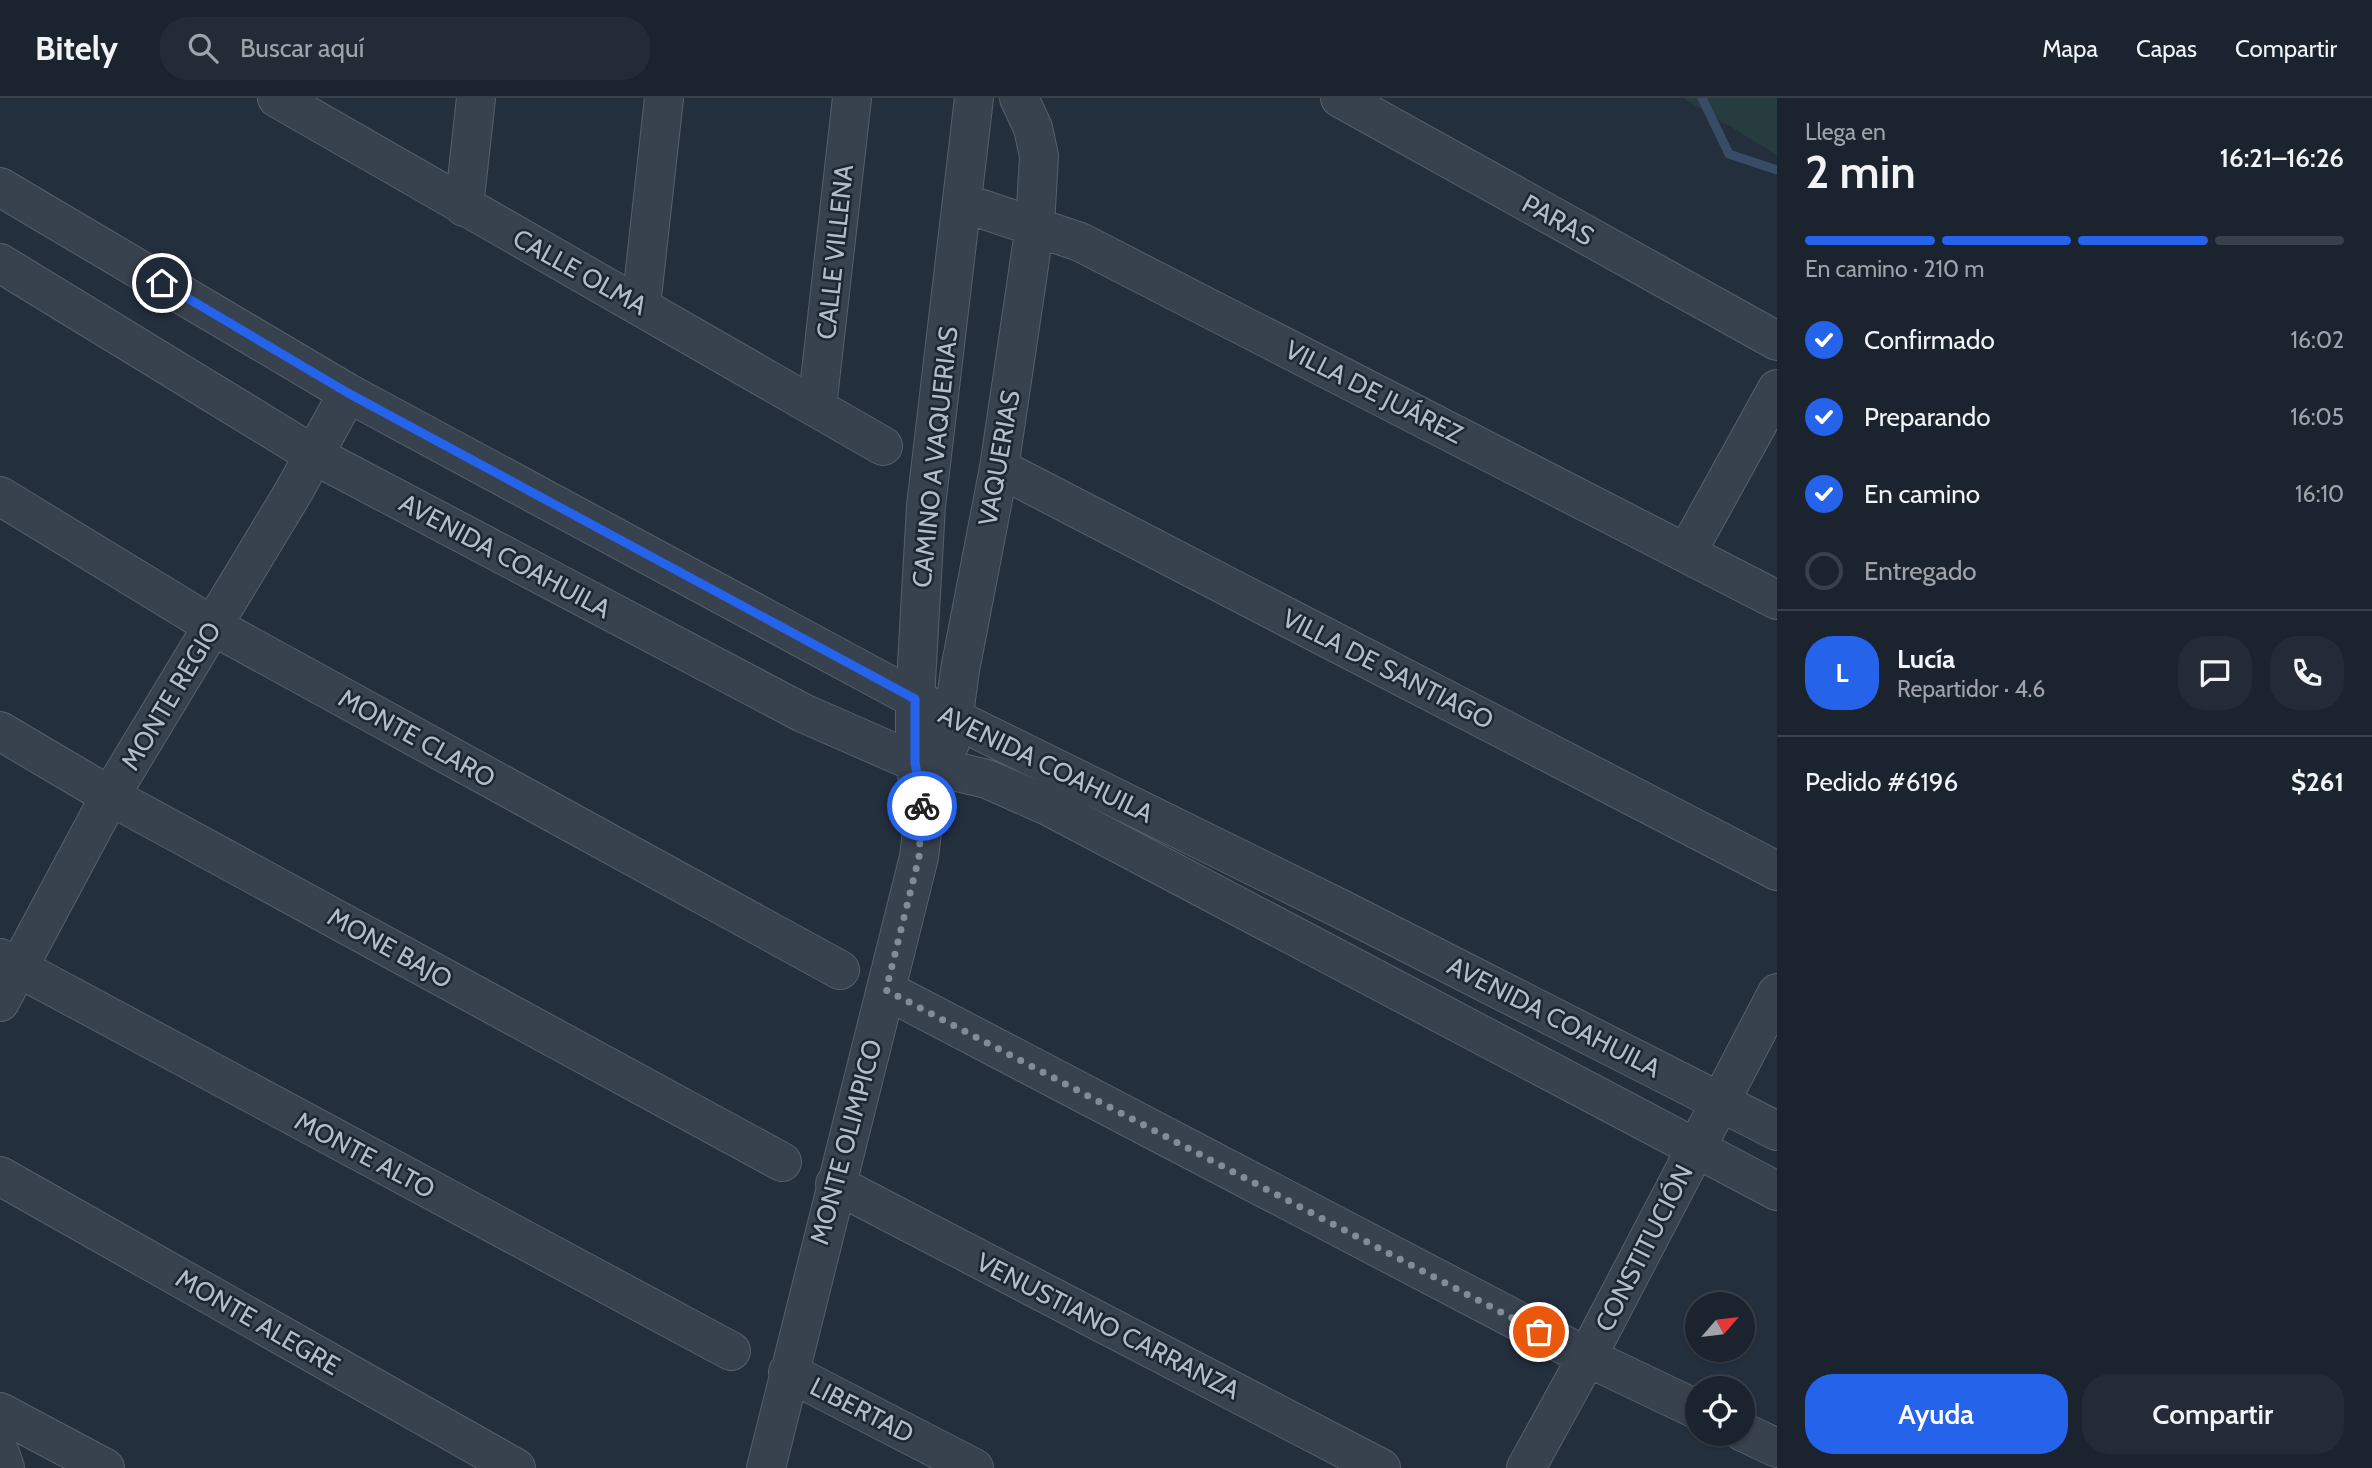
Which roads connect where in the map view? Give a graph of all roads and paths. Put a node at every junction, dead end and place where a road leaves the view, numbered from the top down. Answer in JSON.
{"nodes":[{"id":1,"x":476,"y":98,"type":"edge"},
{"id":2,"x":664,"y":98,"type":"edge"},
{"id":3,"x":852,"y":98,"type":"edge"},
{"id":4,"x":974,"y":98,"type":"edge"},
{"id":5,"x":1019,"y":98,"type":"edge"},
{"id":6,"x":1339,"y":98,"type":"edge"},
{"id":7,"x":286,"y":100,"type":"edge"},
{"id":8,"x":0,"y":187,"type":"edge"},
{"id":9,"x":964,"y":203,"type":"junction"},
{"id":10,"x":464,"y":207,"type":"junction"},
{"id":11,"x":1035,"y":225,"type":"junction"},
{"id":12,"x":0,"y":263,"type":"edge"},
{"id":13,"x":641,"y":306,"type":"junction"},
{"id":14,"x":1777,"y":341,"type":"edge"},
{"id":15,"x":1777,"y":389,"type":"edge"},
{"id":16,"x":348,"y":393,"type":"junction"},
{"id":17,"x":817,"y":407,"type":"junction"},
{"id":18,"x":883,"y":446,"type":"dead end"},
{"id":19,"x":314,"y":455,"type":"junction"},
{"id":20,"x":999,"y":468,"type":"junction"},
{"id":21,"x":0,"y":496,"type":"edge"},
{"id":22,"x":1687,"y":552,"type":"junction"},
{"id":23,"x":1777,"y":600,"type":"edge"},
{"id":24,"x":214,"y":626,"type":"junction"},
{"id":25,"x":915,"y":699,"type":"junction"},
{"id":26,"x":954,"y":719,"type":"junction"},
{"id":27,"x":0,"y":731,"type":"edge"},
{"id":28,"x":930,"y":767,"type":"junction"},
{"id":29,"x":110,"y":796,"type":"junction"},
{"id":30,"x":924,"y":816,"type":"joint"},
{"id":31,"x":1777,"y":871,"type":"edge"},
{"id":32,"x":9,"y":964,"type":"edge"},
{"id":33,"x":840,"y":970,"type":"dead end"},
{"id":34,"x":886,"y":990,"type":"junction"},
{"id":35,"x":1777,"y":993,"type":"edge"},
{"id":36,"x":0,"y":1002,"type":"edge"},
{"id":37,"x":1720,"y":1100,"type":"junction"},
{"id":38,"x":1777,"y":1131,"type":"edge"},
{"id":39,"x":1695,"y":1149,"type":"junction"},
{"id":40,"x":782,"y":1162,"type":"dead end"},
{"id":41,"x":0,"y":1176,"type":"edge"},
{"id":42,"x":835,"y":1184,"type":"junction"},
{"id":43,"x":1777,"y":1191,"type":"edge"},
{"id":44,"x":731,"y":1351,"type":"dead end"},
{"id":45,"x":1587,"y":1357,"type":"junction"},
{"id":46,"x":788,"y":1372,"type":"junction"},
{"id":47,"x":1685,"y":1404,"type":"edge"},
{"id":48,"x":0,"y":1412,"type":"edge"},
{"id":49,"x":1755,"y":1438,"type":"edge"},
{"id":50,"x":1777,"y":1448,"type":"edge"},
{"id":51,"x":0,"y":1453,"type":"edge"},
{"id":52,"x":5,"y":1468,"type":"edge"},
{"id":53,"x":105,"y":1468,"type":"edge"},
{"id":54,"x":516,"y":1468,"type":"edge"},
{"id":55,"x":766,"y":1468,"type":"edge"},
{"id":56,"x":974,"y":1468,"type":"edge"},
{"id":57,"x":1381,"y":1468,"type":"edge"},
{"id":58,"x":1525,"y":1468,"type":"edge"}],
"edges":[{"from":1,"to":10,"type":"street"},
{"from":2,"to":13,"type":"street"},
{"from":3,"to":17,"type":"street","name":"CALLE VILLENA"},
{"from":4,"to":9,"type":"street","name":"CAMINO A VAQUERIAS"},
{"from":5,"to":11,"type":"street","name":"VAQUERIAS"},
{"from":6,"to":14,"type":"street","name":"PARAS"},
{"from":7,"to":10,"type":"street","name":"CALLE OLMA"},
{"from":8,"to":16,"type":"street","name":"AVENIDA COAHUILA"},
{"from":9,"to":11,"type":"street","name":"VILLA DE JUÁREZ"},
{"from":9,"to":25,"type":"street","name":"CAMINO A VAQUERIAS"},
{"from":10,"to":13,"type":"street","name":"CALLE OLMA"},
{"from":11,"to":20,"type":"street","name":"VAQUERIAS"},
{"from":11,"to":22,"type":"street","name":"VILLA DE JUÁREZ"},
{"from":12,"to":19,"type":"street","name":"AVENIDA COAHUILA"},
{"from":13,"to":17,"type":"street","name":"CALLE OLMA"},
{"from":15,"to":22,"type":"street"},
{"from":16,"to":19,"type":"street","name":"MONTE REGIO"},
{"from":16,"to":25,"type":"street","name":"AVENIDA COAHUILA"},
{"from":17,"to":18,"type":"street","name":"CALLE OLMA"},
{"from":19,"to":24,"type":"street","name":"MONTE REGIO"},
{"from":19,"to":28,"type":"street","name":"AVENIDA COAHUILA"},
{"from":20,"to":26,"type":"street","name":"VAQUERIAS"},
{"from":20,"to":31,"type":"street","name":"VILLA DE SANTIAGO"},
{"from":21,"to":24,"type":"street","name":"MONTE CLARO"},
{"from":22,"to":23,"type":"street","name":"VILLA DE JUÁREZ"},
{"from":24,"to":29,"type":"street","name":"MONTE REGIO"},
{"from":24,"to":33,"type":"street","name":"MONTE CLARO"},
{"from":25,"to":26,"type":"street","name":"AVENIDA COAHUILA"},
{"from":25,"to":28,"type":"street","name":"CAMINO A VAQUERIAS"},
{"from":26,"to":28,"type":"street","name":"VAQUERIAS"},
{"from":26,"to":37,"type":"street","name":"AVENIDA COAHUILA"},
{"from":27,"to":29,"type":"street","name":"MONE BAJO"},
{"from":28,"to":30,"type":"street","name":"VAQUERIAS"},
{"from":28,"to":39,"type":"street","name":"AVENIDA COAHUILA"},
{"from":29,"to":32,"type":"street","name":"MONTE REGIO"},
{"from":29,"to":40,"type":"street","name":"MONE BAJO"},
{"from":30,"to":34,"type":"street","name":"MONTE OLIMPICO"},
{"from":32,"to":36,"type":"street","name":"MONTE REGIO"},
{"from":32,"to":44,"type":"street","name":"MONTE ALTO"},
{"from":34,"to":42,"type":"street","name":"MONTE OLIMPICO"},
{"from":34,"to":45,"type":"street"},
{"from":35,"to":37,"type":"street","name":"CONSTITUCIÓN"},
{"from":37,"to":38,"type":"street","name":"AVENIDA COAHUILA"},
{"from":37,"to":39,"type":"street","name":"CONSTITUCIÓN"},
{"from":39,"to":43,"type":"street","name":"AVENIDA COAHUILA"},
{"from":39,"to":45,"type":"street","name":"CONSTITUCIÓN"},
{"from":41,"to":54,"type":"street","name":"MONTE ALEGRE"},
{"from":42,"to":46,"type":"street","name":"MONTE OLIMPICO"},
{"from":42,"to":57,"type":"street","name":"VENUSTIANO CARRANZA"},
{"from":45,"to":47,"type":"street"},
{"from":45,"to":58,"type":"street","name":"CONSTITUCIÓN"},
{"from":46,"to":55,"type":"street","name":"MONTE OLIMPICO"},
{"from":46,"to":56,"type":"street","name":"LIBERTAD"},
{"from":48,"to":53,"type":"street"},
{"from":49,"to":50,"type":"street"},
{"from":51,"to":52,"type":"street"}]}
